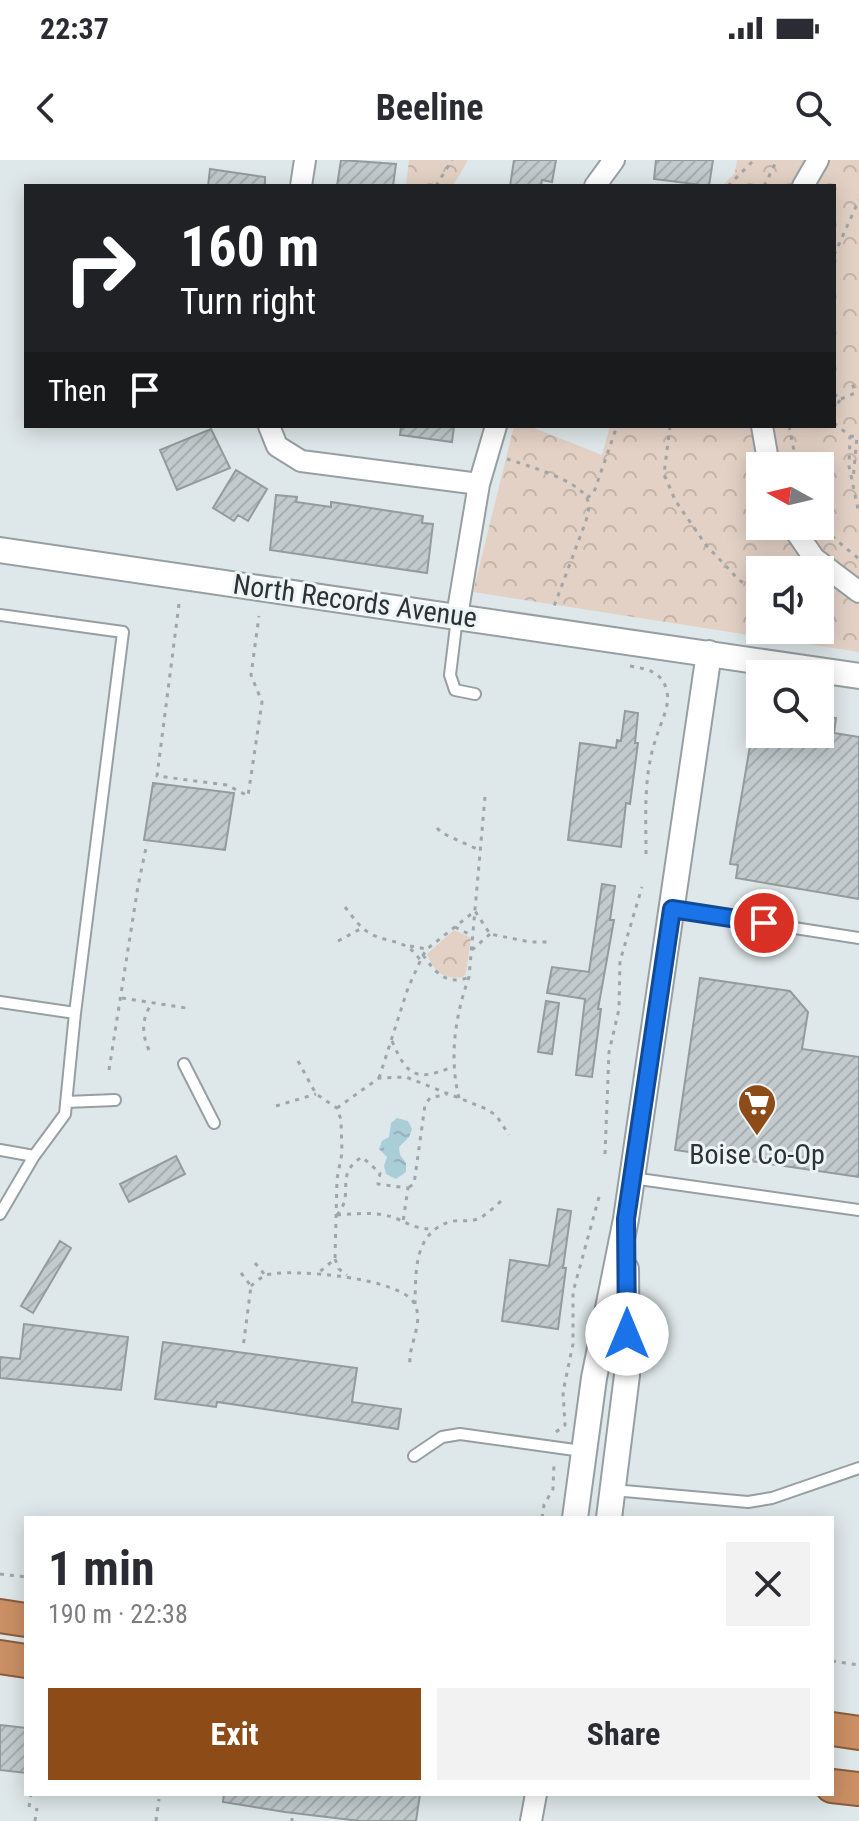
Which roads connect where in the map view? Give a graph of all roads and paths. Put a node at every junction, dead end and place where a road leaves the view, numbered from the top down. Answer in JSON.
{"nodes":[{"id":1,"x":305,"y":160,"type":"edge"},
{"id":2,"x":452,"y":160,"type":"edge"},
{"id":3,"x":614,"y":160,"type":"edge"},
{"id":4,"x":754,"y":160,"type":"edge"},
{"id":5,"x":777,"y":160,"type":"edge"},
{"id":6,"x":818,"y":160,"type":"edge"},
{"id":7,"x":301,"y":184,"type":"edge"},
{"id":8,"x":437,"y":184,"type":"edge"},
{"id":9,"x":596,"y":184,"type":"edge"},
{"id":10,"x":730,"y":184,"type":"edge"},
{"id":11,"x":765,"y":184,"type":"edge"},
{"id":12,"x":804,"y":184,"type":"edge"},
{"id":13,"x":859,"y":200,"type":"edge"},
{"id":14,"x":853,"y":215,"type":"junction"},
{"id":15,"x":859,"y":217,"type":"edge"},
{"id":16,"x":836,"y":251,"type":"edge"},
{"id":17,"x":852,"y":382,"type":"dead end"},
{"id":18,"x":836,"y":395,"type":"edge"},
{"id":19,"x":841,"y":399,"type":"junction"},
{"id":20,"x":836,"y":405,"type":"edge"},
{"id":21,"x":836,"y":425,"type":"edge"},
{"id":22,"x":270,"y":428,"type":"edge"},
{"id":23,"x":495,"y":428,"type":"edge"},
{"id":24,"x":616,"y":428,"type":"edge"},
{"id":25,"x":670,"y":428,"type":"edge"},
{"id":26,"x":762,"y":428,"type":"edge"},
{"id":27,"x":789,"y":428,"type":"edge"},
{"id":28,"x":767,"y":452,"type":"edge"},
{"id":29,"x":794,"y":452,"type":"edge"},
{"id":30,"x":500,"y":457,"type":"dead end"},
{"id":31,"x":479,"y":484,"type":"junction"},
{"id":32,"x":852,"y":489,"type":"junction"},
{"id":33,"x":859,"y":490,"type":"edge"},
{"id":34,"x":587,"y":498,"type":"junction"},
{"id":35,"x":859,"y":514,"type":"edge"},
{"id":36,"x":834,"y":538,"type":"edge"},
{"id":37,"x":802,"y":540,"type":"edge"},
{"id":38,"x":0,"y":550,"type":"edge"},
{"id":39,"x":858,"y":557,"type":"edge"},
{"id":40,"x":746,"y":584,"type":"edge"},
{"id":41,"x":859,"y":592,"type":"edge"},
{"id":42,"x":179,"y":604,"type":"dead end"},
{"id":43,"x":553,"y":609,"type":"dead end"},
{"id":44,"x":0,"y":615,"type":"edge"},
{"id":45,"x":259,"y":616,"type":"dead end"},
{"id":46,"x":457,"y":616,"type":"junction"},
{"id":47,"x":709,"y":653,"type":"junction"},
{"id":48,"x":630,"y":666,"type":"dead end"},
{"id":49,"x":859,"y":676,"type":"edge"},
{"id":50,"x":475,"y":694,"type":"dead end"},
{"id":51,"x":485,"y":797,"type":"dead end"},
{"id":52,"x":437,"y":828,"type":"dead end"},
{"id":53,"x":147,"y":843,"type":"dead end"},
{"id":54,"x":479,"y":850,"type":"junction"},
{"id":55,"x":646,"y":854,"type":"dead end"},
{"id":56,"x":642,"y":887,"type":"dead end"},
{"id":57,"x":345,"y":907,"type":"dead end"},
{"id":58,"x":672,"y":909,"type":"junction"},
{"id":59,"x":475,"y":911,"type":"junction"},
{"id":60,"x":455,"y":927,"type":"junction"},
{"id":61,"x":362,"y":928,"type":"junction"},
{"id":62,"x":490,"y":934,"type":"junction"},
{"id":63,"x":473,"y":936,"type":"junction"},
{"id":64,"x":859,"y":938,"type":"edge"},
{"id":65,"x":338,"y":941,"type":"dead end"},
{"id":66,"x":550,"y":942,"type":"dead end"},
{"id":67,"x":407,"y":945,"type":"junction"},
{"id":68,"x":427,"y":949,"type":"junction"},
{"id":69,"x":472,"y":950,"type":"junction"},
{"id":70,"x":423,"y":955,"type":"junction"},
{"id":71,"x":420,"y":960,"type":"junction"},
{"id":72,"x":469,"y":977,"type":"junction"},
{"id":73,"x":122,"y":998,"type":"junction"},
{"id":74,"x":0,"y":1002,"type":"edge"},
{"id":75,"x":152,"y":1003,"type":"junction"},
{"id":76,"x":186,"y":1008,"type":"dead end"},
{"id":77,"x":75,"y":1013,"type":"junction"},
{"id":78,"x":392,"y":1041,"type":"junction"},
{"id":79,"x":149,"y":1050,"type":"dead end"},
{"id":80,"x":298,"y":1061,"type":"dead end"},
{"id":81,"x":184,"y":1064,"type":"dead end"},
{"id":82,"x":452,"y":1067,"type":"junction"},
{"id":83,"x":109,"y":1070,"type":"dead end"},
{"id":84,"x":408,"y":1071,"type":"junction"},
{"id":85,"x":406,"y":1077,"type":"junction"},
{"id":86,"x":379,"y":1078,"type":"junction"},
{"id":87,"x":316,"y":1094,"type":"junction"},
{"id":88,"x":447,"y":1094,"type":"junction"},
{"id":89,"x":459,"y":1098,"type":"junction"},
{"id":90,"x":115,"y":1100,"type":"dead end"},
{"id":91,"x":66,"y":1102,"type":"junction"},
{"id":92,"x":276,"y":1106,"type":"dead end"},
{"id":93,"x":337,"y":1108,"type":"dead end"},
{"id":94,"x":214,"y":1123,"type":"dead end"},
{"id":95,"x":509,"y":1135,"type":"dead end"},
{"id":96,"x":0,"y":1150,"type":"edge"},
{"id":97,"x":342,"y":1153,"type":"junction"},
{"id":98,"x":605,"y":1154,"type":"dead end"},
{"id":99,"x":34,"y":1156,"type":"junction"},
{"id":100,"x":351,"y":1164,"type":"junction"},
{"id":101,"x":632,"y":1178,"type":"junction"},
{"id":102,"x":408,"y":1188,"type":"junction"},
{"id":103,"x":599,"y":1197,"type":"dead end"},
{"id":104,"x":505,"y":1198,"type":"dead end"},
{"id":105,"x":859,"y":1210,"type":"edge"},
{"id":106,"x":0,"y":1214,"type":"edge"},
{"id":107,"x":337,"y":1215,"type":"junction"},
{"id":108,"x":626,"y":1219,"type":"junction"},
{"id":109,"x":403,"y":1222,"type":"junction"},
{"id":110,"x":434,"y":1229,"type":"junction"},
{"id":111,"x":335,"y":1259,"type":"junction"},
{"id":112,"x":255,"y":1263,"type":"dead end"},
{"id":113,"x":241,"y":1273,"type":"dead end"},
{"id":114,"x":317,"y":1274,"type":"junction"},
{"id":115,"x":265,"y":1275,"type":"junction"},
{"id":116,"x":349,"y":1277,"type":"junction"},
{"id":117,"x":251,"y":1286,"type":"junction"},
{"id":118,"x":415,"y":1304,"type":"junction"},
{"id":119,"x":243,"y":1348,"type":"dead end"},
{"id":120,"x":410,"y":1364,"type":"dead end"},
{"id":121,"x":555,"y":1436,"type":"dead end"},
{"id":122,"x":584,"y":1451,"type":"junction"},
{"id":123,"x":414,"y":1456,"type":"dead end"},
{"id":124,"x":554,"y":1464,"type":"dead end"},
{"id":125,"x":859,"y":1468,"type":"edge"},
{"id":126,"x":613,"y":1490,"type":"junction"},
{"id":127,"x":542,"y":1516,"type":"edge"},
{"id":128,"x":575,"y":1516,"type":"edge"},
{"id":129,"x":609,"y":1516,"type":"edge"},
{"id":130,"x":0,"y":1574,"type":"edge"},
{"id":131,"x":24,"y":1577,"type":"edge"},
{"id":132,"x":0,"y":1616,"type":"edge"},
{"id":133,"x":24,"y":1620,"type":"edge"},
{"id":134,"x":0,"y":1657,"type":"edge"},
{"id":135,"x":24,"y":1661,"type":"edge"},
{"id":136,"x":834,"y":1661,"type":"edge"},
{"id":137,"x":859,"y":1665,"type":"edge"},
{"id":138,"x":834,"y":1729,"type":"edge"},
{"id":139,"x":859,"y":1733,"type":"edge"},
{"id":140,"x":834,"y":1786,"type":"edge"},
{"id":141,"x":859,"y":1789,"type":"edge"},
{"id":142,"x":31,"y":1796,"type":"edge"},
{"id":143,"x":536,"y":1796,"type":"edge"},
{"id":144,"x":159,"y":1799,"type":"dead end"},
{"id":145,"x":29,"y":1807,"type":"dead end"},
{"id":146,"x":37,"y":1808,"type":"dead end"},
{"id":147,"x":35,"y":1821,"type":"edge"},
{"id":148,"x":156,"y":1821,"type":"edge"},
{"id":149,"x":531,"y":1821,"type":"edge"}],
"edges":[{"from":1,"to":7,"type":"street"},
{"from":2,"to":8,"type":"path"},
{"from":3,"to":9,"type":"street"},
{"from":4,"to":10,"type":"path"},
{"from":5,"to":11,"type":"path"},
{"from":6,"to":12,"type":"street"},
{"from":13,"to":14,"type":"path"},
{"from":14,"to":15,"type":"path"},
{"from":14,"to":16,"type":"path"},
{"from":17,"to":19,"type":"path"},
{"from":18,"to":19,"type":"path"},
{"from":19,"to":20,"type":"path"},
{"from":21,"to":32,"type":"path"},
{"from":22,"to":31,"type":"street"},
{"from":23,"to":31,"type":"street"},
{"from":24,"to":34,"type":"path"},
{"from":25,"to":40,"type":"path"},
{"from":26,"to":28,"type":"street"},
{"from":27,"to":29,"type":"path"},
{"from":30,"to":34,"type":"path"},
{"from":31,"to":46,"type":"street"},
{"from":32,"to":33,"type":"path"},
{"from":32,"to":35,"type":"path"},
{"from":34,"to":43,"type":"path"},
{"from":36,"to":39,"type":"path"},
{"from":37,"to":41,"type":"street"},
{"from":38,"to":46,"type":"street","name":"North Records Avenue"},
{"from":42,"to":45,"type":"path"},
{"from":44,"to":77,"type":"lane"},
{"from":46,"to":47,"type":"street","name":"North Records Avenue"},
{"from":46,"to":50,"type":"lane"},
{"from":47,"to":49,"type":"street","name":"North Records Avenue"},
{"from":47,"to":58,"type":"street"},
{"from":48,"to":55,"type":"path"},
{"from":51,"to":54,"type":"path"},
{"from":52,"to":54,"type":"path"},
{"from":53,"to":73,"type":"path"},
{"from":54,"to":59,"type":"path"},
{"from":56,"to":98,"type":"path"},
{"from":57,"to":61,"type":"path"},
{"from":58,"to":64,"type":"lane"},
{"from":58,"to":101,"type":"street"},
{"from":59,"to":60,"type":"path"},
{"from":59,"to":62,"type":"path"},
{"from":59,"to":63,"type":"path"},
{"from":60,"to":63,"type":"path"},
{"from":60,"to":68,"type":"path"},
{"from":61,"to":65,"type":"path"},
{"from":61,"to":67,"type":"path"},
{"from":62,"to":66,"type":"path"},
{"from":62,"to":69,"type":"path"},
{"from":63,"to":69,"type":"path"},
{"from":67,"to":68,"type":"path"},
{"from":67,"to":71,"type":"path"},
{"from":68,"to":70,"type":"path"},
{"from":69,"to":72,"type":"path"},
{"from":70,"to":71,"type":"path"},
{"from":70,"to":72,"type":"path"},
{"from":71,"to":78,"type":"path"},
{"from":72,"to":82,"type":"path"},
{"from":73,"to":75,"type":"path"},
{"from":73,"to":83,"type":"path"},
{"from":74,"to":77,"type":"lane"},
{"from":75,"to":76,"type":"path"},
{"from":75,"to":79,"type":"path"},
{"from":77,"to":91,"type":"lane"},
{"from":78,"to":84,"type":"path"},
{"from":78,"to":86,"type":"path"},
{"from":80,"to":87,"type":"path"},
{"from":81,"to":94,"type":"lane"},
{"from":82,"to":84,"type":"path"},
{"from":82,"to":89,"type":"path"},
{"from":84,"to":85,"type":"path"},
{"from":85,"to":86,"type":"path"},
{"from":85,"to":88,"type":"path"},
{"from":86,"to":93,"type":"path"},
{"from":87,"to":92,"type":"path"},
{"from":87,"to":97,"type":"path"},
{"from":88,"to":89,"type":"path"},
{"from":88,"to":102,"type":"path"},
{"from":89,"to":95,"type":"path"},
{"from":90,"to":91,"type":"lane"},
{"from":91,"to":99,"type":"lane"},
{"from":96,"to":99,"type":"lane"},
{"from":97,"to":100,"type":"path"},
{"from":97,"to":107,"type":"path"},
{"from":99,"to":106,"type":"lane"},
{"from":100,"to":102,"type":"path"},
{"from":100,"to":107,"type":"path"},
{"from":101,"to":105,"type":"lane"},
{"from":101,"to":108,"type":"street"},
{"from":102,"to":109,"type":"path"},
{"from":103,"to":121,"type":"path"},
{"from":104,"to":110,"type":"path"},
{"from":107,"to":109,"type":"path"},
{"from":107,"to":111,"type":"path"},
{"from":108,"to":122,"type":"street"},
{"from":108,"to":126,"type":"street"},
{"from":109,"to":110,"type":"path"},
{"from":110,"to":118,"type":"path"},
{"from":111,"to":114,"type":"path"},
{"from":111,"to":116,"type":"path"},
{"from":112,"to":115,"type":"path"},
{"from":113,"to":117,"type":"path"},
{"from":114,"to":115,"type":"path"},
{"from":114,"to":116,"type":"path"},
{"from":115,"to":117,"type":"path"},
{"from":116,"to":118,"type":"path"},
{"from":117,"to":119,"type":"path"},
{"from":118,"to":120,"type":"path"},
{"from":122,"to":123,"type":"lane"},
{"from":122,"to":128,"type":"street"},
{"from":124,"to":127,"type":"path"},
{"from":125,"to":126,"type":"lane"},
{"from":126,"to":129,"type":"street"},
{"from":130,"to":131,"type":"path"},
{"from":132,"to":133,"type":"highway"},
{"from":134,"to":135,"type":"highway"},
{"from":136,"to":137,"type":"path"},
{"from":138,"to":139,"type":"highway"},
{"from":140,"to":141,"type":"highway"},
{"from":142,"to":145,"type":"path"},
{"from":143,"to":149,"type":"street"},
{"from":144,"to":148,"type":"path"},
{"from":146,"to":147,"type":"path"}]}
